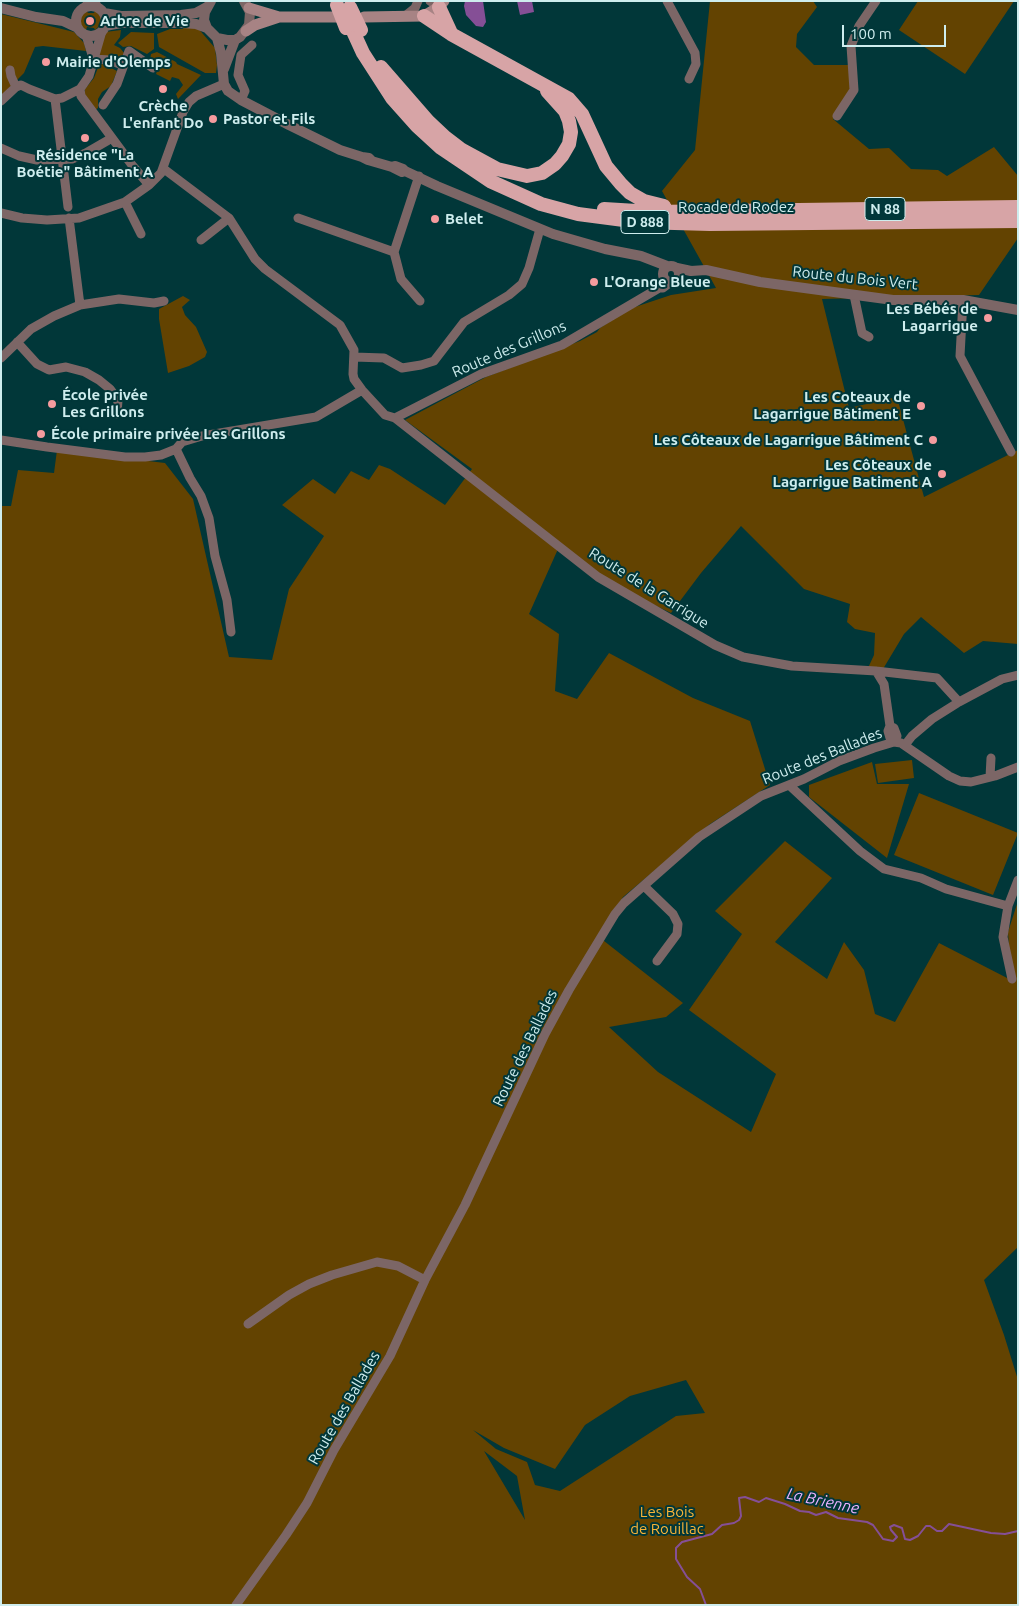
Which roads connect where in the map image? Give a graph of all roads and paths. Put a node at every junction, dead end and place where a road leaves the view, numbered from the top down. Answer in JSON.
{"nodes":[{"id":1,"x":418,"y":1,"type":"edge"},
{"id":2,"x":667,"y":1,"type":"edge"},
{"id":3,"x":876,"y":1,"type":"edge"},
{"id":4,"x":438,"y":3,"type":"edge"},
{"id":5,"x":209,"y":4,"type":"edge"},
{"id":6,"x":247,"y":5,"type":"edge"},
{"id":7,"x":91,"y":7,"type":"edge"},
{"id":8,"x":1,"y":8,"type":"edge"},
{"id":9,"x":347,"y":13,"type":"edge"},
{"id":10,"x":404,"y":16,"type":"junction"},
{"id":11,"x":424,"y":16,"type":"junction"},
{"id":12,"x":279,"y":17,"type":"junction"},
{"id":13,"x":63,"y":21,"type":"junction"},
{"id":14,"x":104,"y":28,"type":"junction"},
{"id":15,"x":207,"y":28,"type":"junction"},
{"id":16,"x":82,"y":31,"type":"junction"},
{"id":17,"x":246,"y":31,"type":"junction"},
{"id":18,"x":451,"y":34,"type":"junction"},
{"id":19,"x":216,"y":38,"type":"junction"},
{"id":20,"x":235,"y":40,"type":"junction"},
{"id":21,"x":252,"y":45,"type":"dead end"},
{"id":22,"x":93,"y":59,"type":"junction"},
{"id":23,"x":122,"y":65,"type":"junction"},
{"id":24,"x":381,"y":67,"type":"junction"},
{"id":25,"x":153,"y":68,"type":"dead end"},
{"id":26,"x":10,"y":70,"type":"dead end"},
{"id":27,"x":238,"y":75,"type":"junction"},
{"id":28,"x":223,"y":77,"type":"junction"},
{"id":29,"x":689,"y":79,"type":"dead end"},
{"id":30,"x":541,"y":85,"type":"junction"},
{"id":31,"x":16,"y":87,"type":"junction"},
{"id":32,"x":80,"y":89,"type":"junction"},
{"id":33,"x":55,"y":99,"type":"junction"},
{"id":34,"x":241,"y":100,"type":"junction"},
{"id":35,"x":1,"y":101,"type":"edge"},
{"id":36,"x":103,"y":105,"type":"dead end"},
{"id":37,"x":837,"y":116,"type":"dead end"},
{"id":38,"x":112,"y":138,"type":"junction"},
{"id":39,"x":1,"y":148,"type":"edge"},
{"id":40,"x":62,"y":159,"type":"junction"},
{"id":41,"x":164,"y":168,"type":"junction"},
{"id":42,"x":419,"y":176,"type":"junction"},
{"id":43,"x":149,"y":185,"type":"junction"},
{"id":44,"x":125,"y":202,"type":"junction"},
{"id":45,"x":68,"y":207,"type":"dead end"},
{"id":46,"x":1018,"y":207,"type":"edge"},
{"id":47,"x":752,"y":210,"type":"junction"},
{"id":48,"x":2,"y":214,"type":"edge"},
{"id":49,"x":69,"y":218,"type":"junction"},
{"id":50,"x":229,"y":218,"type":"junction"},
{"id":51,"x":298,"y":218,"type":"dead end"},
{"id":52,"x":1018,"y":222,"type":"edge"},
{"id":53,"x":540,"y":229,"type":"junction"},
{"id":54,"x":141,"y":234,"type":"dead end"},
{"id":55,"x":201,"y":240,"type":"dead end"},
{"id":56,"x":394,"y":252,"type":"junction"},
{"id":57,"x":670,"y":274,"type":"junction"},
{"id":58,"x":854,"y":295,"type":"junction"},
{"id":59,"x":164,"y":300,"type":"dead end"},
{"id":60,"x":963,"y":300,"type":"junction"},
{"id":61,"x":420,"y":301,"type":"dead end"},
{"id":62,"x":80,"y":305,"type":"junction"},
{"id":63,"x":1018,"y":310,"type":"edge"},
{"id":64,"x":869,"y":337,"type":"dead end"},
{"id":65,"x":17,"y":342,"type":"junction"},
{"id":66,"x":2,"y":355,"type":"edge"},
{"id":67,"x":354,"y":357,"type":"junction"},
{"id":68,"x":362,"y":390,"type":"junction"},
{"id":69,"x":117,"y":414,"type":"dead end"},
{"id":70,"x":395,"y":418,"type":"junction"},
{"id":71,"x":1,"y":440,"type":"edge"},
{"id":72,"x":176,"y":448,"type":"junction"},
{"id":73,"x":1011,"y":452,"type":"dead end"},
{"id":74,"x":231,"y":632,"type":"dead end"},
{"id":75,"x":876,"y":671,"type":"junction"},
{"id":76,"x":1018,"y":675,"type":"edge"},
{"id":77,"x":959,"y":702,"type":"junction"},
{"id":78,"x":894,"y":742,"type":"junction"},
{"id":79,"x":905,"y":745,"type":"junction"},
{"id":80,"x":991,"y":758,"type":"dead end"},
{"id":81,"x":1018,"y":768,"type":"edge"},
{"id":82,"x":990,"y":777,"type":"junction"},
{"id":83,"x":804,"y":779,"type":"junction"},
{"id":84,"x":789,"y":785,"type":"junction"},
{"id":85,"x":804,"y":798,"type":"junction"},
{"id":86,"x":1018,"y":880,"type":"edge"},
{"id":87,"x":644,"y":886,"type":"junction"},
{"id":88,"x":1008,"y":906,"type":"junction"},
{"id":89,"x":657,"y":961,"type":"dead end"},
{"id":90,"x":1012,"y":978,"type":"dead end"},
{"id":91,"x":425,"y":1280,"type":"junction"},
{"id":92,"x":248,"y":1324,"type":"dead end"},
{"id":93,"x":236,"y":1605,"type":"edge"}],
"edges":[{"from":1,"to":10,"type":"street"},
{"from":2,"to":29,"type":"street"},
{"from":3,"to":37,"type":"street"},
{"from":4,"to":11,"type":"main road"},
{"from":4,"to":18,"type":"highway"},
{"from":5,"to":7,"type":"street"},
{"from":5,"to":15,"type":"street"},
{"from":6,"to":12,"type":"main road"},
{"from":6,"to":17,"type":"street"},
{"from":7,"to":13,"type":"street"},
{"from":7,"to":14,"type":"street"},
{"from":7,"to":16,"type":"street"},
{"from":8,"to":13,"type":"street"},
{"from":9,"to":10,"type":"main road"},
{"from":9,"to":12,"type":"main road"},
{"from":9,"to":24,"type":"highway","name":"Rocade de Rodez","number":"D 888"},
{"from":9,"to":52,"type":"highway","name":"Rocade de Rodez","number":"D 888"},
{"from":10,"to":11,"type":"main road"},
{"from":11,"to":18,"type":"highway"},
{"from":12,"to":17,"type":"main road"},
{"from":13,"to":16,"type":"street"},
{"from":14,"to":15,"type":"street"},
{"from":14,"to":16,"type":"street"},
{"from":14,"to":22,"type":"street"},
{"from":15,"to":19,"type":"street"},
{"from":16,"to":22,"type":"street"},
{"from":17,"to":20,"type":"street"},
{"from":18,"to":30,"type":"highway"},
{"from":19,"to":20,"type":"street"},
{"from":19,"to":28,"type":"street"},
{"from":20,"to":28,"type":"street"},
{"from":21,"to":27,"type":"street"},
{"from":22,"to":23,"type":"street"},
{"from":22,"to":32,"type":"street"},
{"from":23,"to":25,"type":"street"},
{"from":23,"to":36,"type":"street"},
{"from":24,"to":30,"type":"highway"},
{"from":24,"to":47,"type":"highway","name":"Rocade de Rodez","number":"D 888"},
{"from":26,"to":31,"type":"street"},
{"from":27,"to":28,"type":"street"},
{"from":27,"to":34,"type":"street"},
{"from":28,"to":34,"type":"street"},
{"from":28,"to":41,"type":"street"},
{"from":30,"to":47,"type":"highway"},
{"from":31,"to":33,"type":"street"},
{"from":31,"to":35,"type":"street"},
{"from":32,"to":33,"type":"street"},
{"from":32,"to":38,"type":"street"},
{"from":33,"to":40,"type":"street"},
{"from":34,"to":42,"type":"street"},
{"from":38,"to":40,"type":"street"},
{"from":38,"to":43,"type":"street"},
{"from":39,"to":40,"type":"street"},
{"from":40,"to":45,"type":"street"},
{"from":41,"to":43,"type":"street"},
{"from":41,"to":50,"type":"street"},
{"from":42,"to":53,"type":"street"},
{"from":42,"to":56,"type":"street"},
{"from":43,"to":44,"type":"street"},
{"from":44,"to":49,"type":"street"},
{"from":44,"to":54,"type":"street"},
{"from":46,"to":47,"type":"highway","name":"Rocade de Rodez","number":"N 88"},
{"from":48,"to":49,"type":"street"},
{"from":49,"to":62,"type":"street"},
{"from":50,"to":55,"type":"street"},
{"from":50,"to":67,"type":"street"},
{"from":51,"to":56,"type":"street"},
{"from":53,"to":57,"type":"street"},
{"from":53,"to":67,"type":"street"},
{"from":56,"to":61,"type":"street"},
{"from":57,"to":58,"type":"street","name":"Route du Bois Vert"},
{"from":57,"to":70,"type":"street","name":"Route des Grillons"},
{"from":58,"to":60,"type":"street","name":"Route du Bois Vert"},
{"from":58,"to":64,"type":"street"},
{"from":59,"to":62,"type":"street"},
{"from":60,"to":63,"type":"street","name":"Route du Bois Vert"},
{"from":60,"to":73,"type":"street"},
{"from":62,"to":65,"type":"street"},
{"from":65,"to":66,"type":"street"},
{"from":65,"to":69,"type":"street"},
{"from":67,"to":68,"type":"street"},
{"from":68,"to":70,"type":"street"},
{"from":68,"to":72,"type":"street"},
{"from":70,"to":75,"type":"street","name":"Route de la Garrigue"},
{"from":71,"to":72,"type":"street"},
{"from":72,"to":74,"type":"street"},
{"from":75,"to":77,"type":"street","name":"Route de la Garrigue"},
{"from":75,"to":78,"type":"street"},
{"from":76,"to":77,"type":"street"},
{"from":77,"to":79,"type":"street"},
{"from":78,"to":79,"type":"street","name":"Route des Ballades"},
{"from":78,"to":83,"type":"street","name":"Route des Ballades"},
{"from":79,"to":82,"type":"street","name":"Route des Ballades"},
{"from":80,"to":82,"type":"street"},
{"from":81,"to":82,"type":"street","name":"Route des Ballades"},
{"from":83,"to":84,"type":"street","name":"Route des Ballades"},
{"from":83,"to":85,"type":"street"},
{"from":84,"to":85,"type":"street"},
{"from":84,"to":87,"type":"street","name":"Route des Ballades"},
{"from":85,"to":88,"type":"street"},
{"from":86,"to":88,"type":"street"},
{"from":87,"to":89,"type":"street"},
{"from":87,"to":91,"type":"street","name":"Route des Ballades"},
{"from":88,"to":90,"type":"street"},
{"from":91,"to":92,"type":"street"},
{"from":91,"to":93,"type":"street","name":"Route des Ballades"}]}
